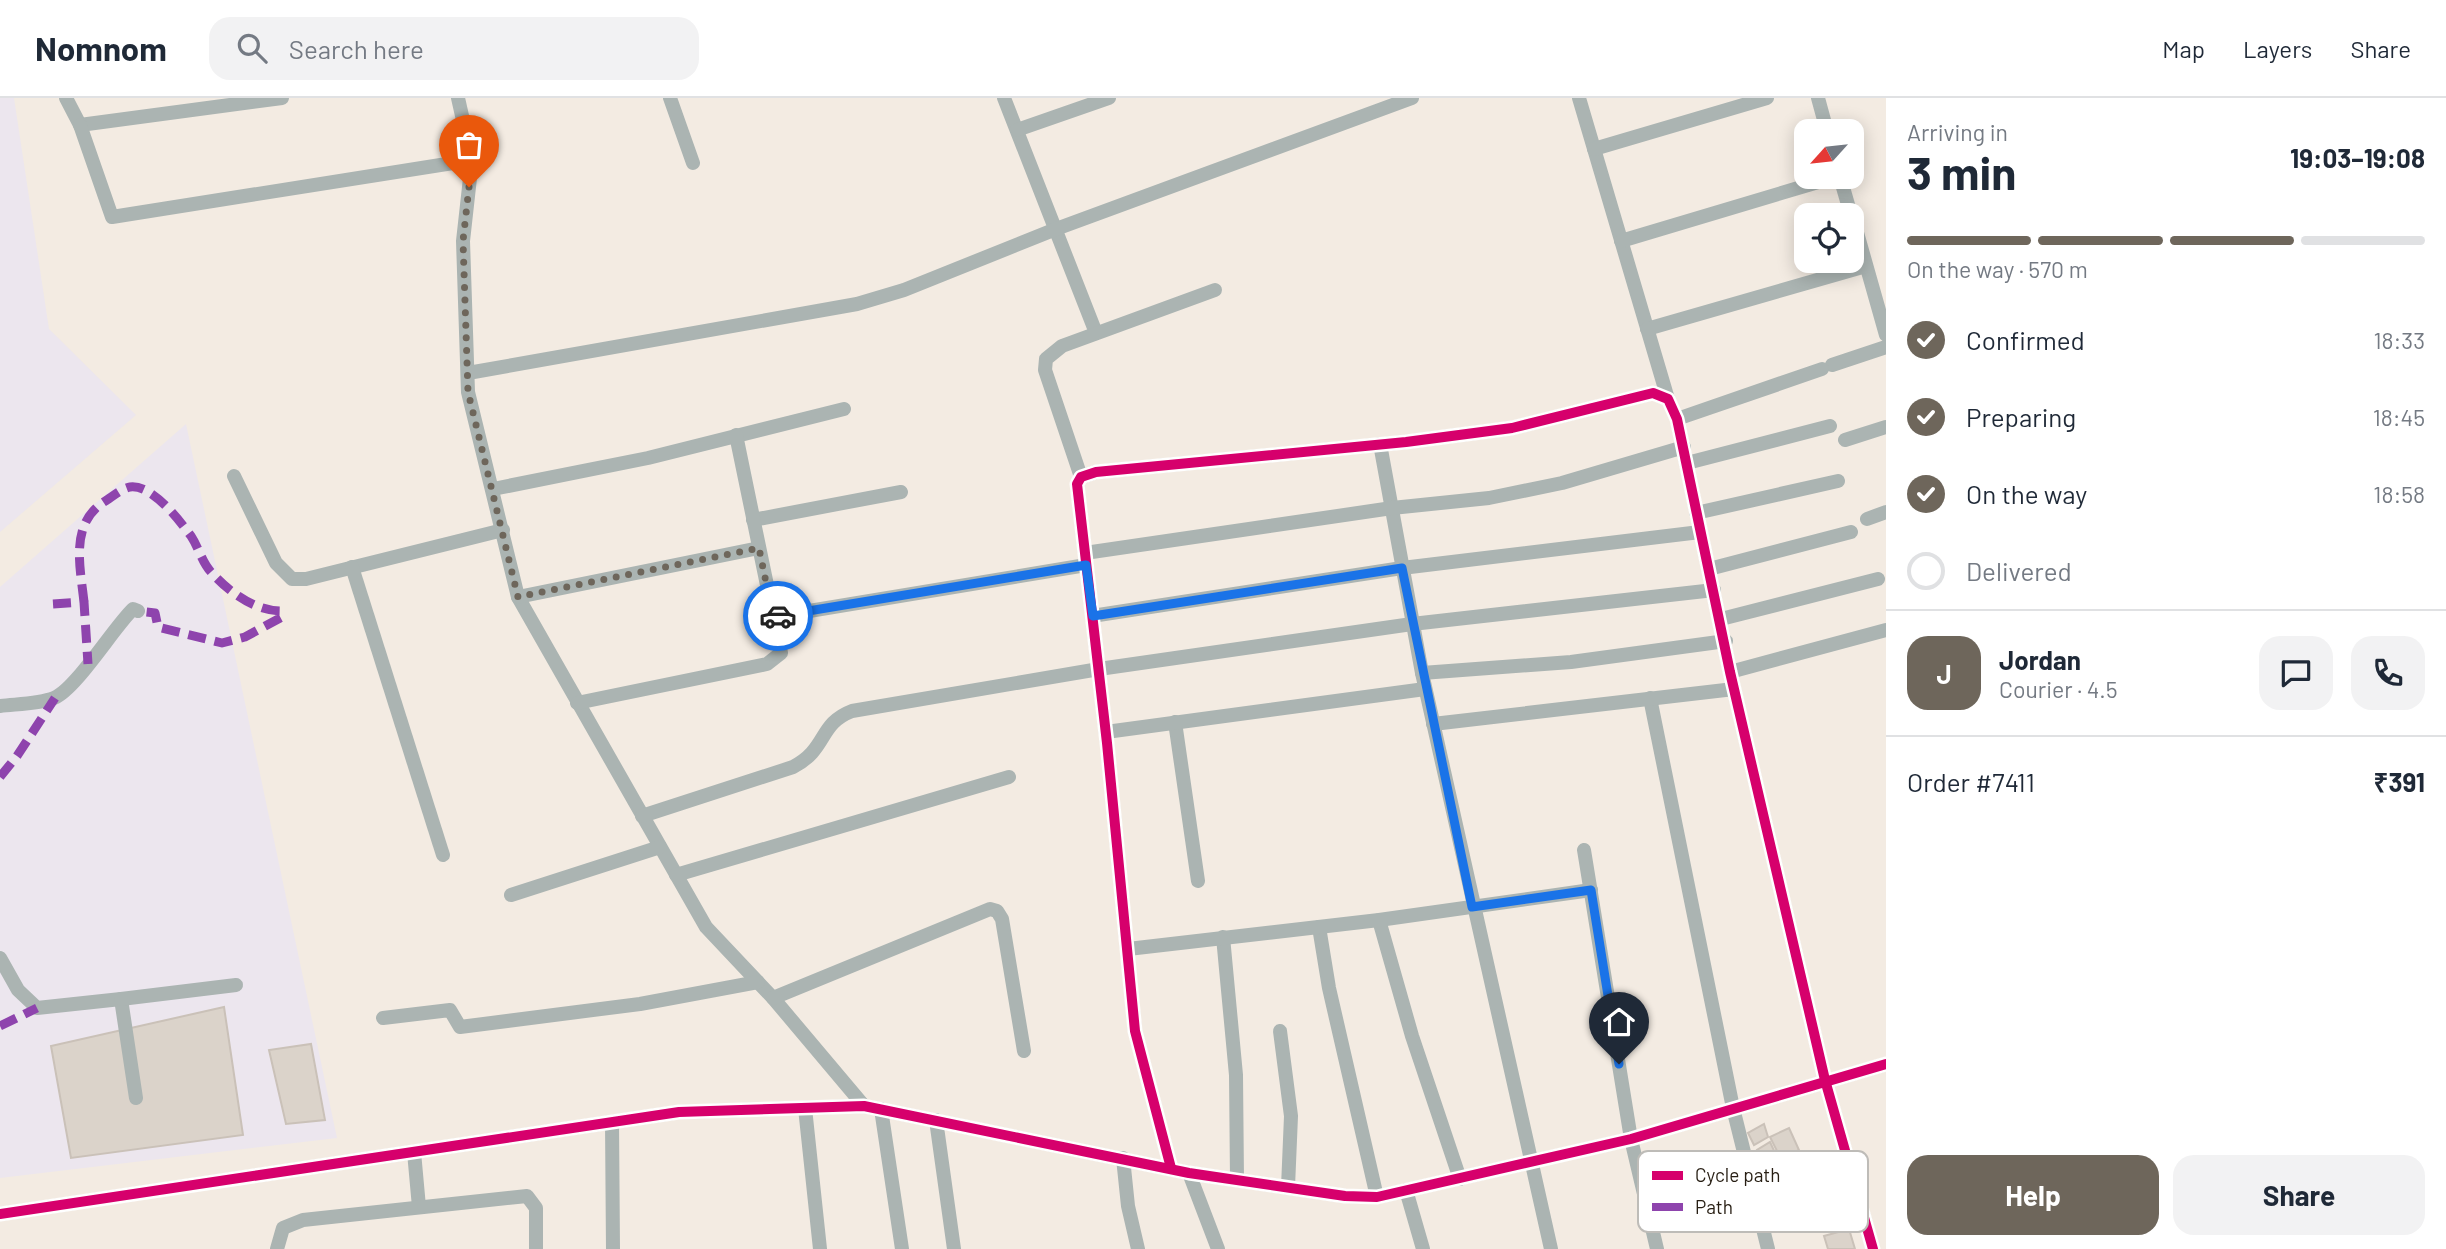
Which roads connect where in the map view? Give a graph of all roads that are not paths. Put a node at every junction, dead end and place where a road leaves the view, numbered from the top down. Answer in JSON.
{"nodes":[{"id":1,"x":66,"y":98,"type":"edge"},
{"id":2,"x":282,"y":98,"type":"edge"},
{"id":3,"x":458,"y":98,"type":"edge"},
{"id":4,"x":670,"y":98,"type":"edge"},
{"id":5,"x":1004,"y":98,"type":"edge"},
{"id":6,"x":1108,"y":98,"type":"edge"},
{"id":7,"x":1578,"y":98,"type":"edge"},
{"id":8,"x":1767,"y":98,"type":"edge"},
{"id":9,"x":1818,"y":98,"type":"edge"},
{"id":10,"x":1412,"y":99,"type":"edge"},
{"id":11,"x":1824,"y":119,"type":"edge"},
{"id":12,"x":80,"y":125,"type":"junction"},
{"id":13,"x":1017,"y":130,"type":"junction"},
{"id":14,"x":1594,"y":149,"type":"junction"},
{"id":15,"x":472,"y":160,"type":"junction"},
{"id":16,"x":693,"y":163,"type":"dead end"},
{"id":17,"x":1795,"y":189,"type":"edge"},
{"id":18,"x":1056,"y":229,"type":"junction"},
{"id":19,"x":1621,"y":241,"type":"junction"},
{"id":20,"x":1864,"y":259,"type":"edge"},
{"id":21,"x":1866,"y":266,"type":"junction"},
{"id":22,"x":1215,"y":290,"type":"dead end"},
{"id":23,"x":1647,"y":329,"type":"junction"},
{"id":24,"x":1096,"y":333,"type":"junction"},
{"id":25,"x":1886,"y":335,"type":"edge"},
{"id":26,"x":1886,"y":347,"type":"edge"},
{"id":27,"x":468,"y":373,"type":"junction"},
{"id":28,"x":1668,"y":399,"type":"junction"},
{"id":29,"x":844,"y":410,"type":"dead end"},
{"id":30,"x":1677,"y":419,"type":"junction"},
{"id":31,"x":1830,"y":426,"type":"dead end"},
{"id":32,"x":1886,"y":427,"type":"edge"},
{"id":33,"x":736,"y":435,"type":"junction"},
{"id":34,"x":1845,"y":440,"type":"dead end"},
{"id":35,"x":1380,"y":444,"type":"junction"},
{"id":36,"x":1684,"y":447,"type":"junction"},
{"id":37,"x":1687,"y":463,"type":"junction"},
{"id":38,"x":234,"y":476,"type":"dead end"},
{"id":39,"x":1081,"y":477,"type":"junction"},
{"id":40,"x":1838,"y":481,"type":"dead end"},
{"id":41,"x":493,"y":489,"type":"junction"},
{"id":42,"x":901,"y":492,"type":"dead end"},
{"id":43,"x":1392,"y":508,"type":"junction"},
{"id":44,"x":1886,"y":512,"type":"edge"},
{"id":45,"x":1696,"y":513,"type":"junction"},
{"id":46,"x":1867,"y":519,"type":"dead end"},
{"id":47,"x":753,"y":520,"type":"junction"},
{"id":48,"x":503,"y":530,"type":"junction"},
{"id":49,"x":1700,"y":532,"type":"junction"},
{"id":50,"x":1851,"y":532,"type":"dead end"},
{"id":51,"x":759,"y":548,"type":"junction"},
{"id":52,"x":1086,"y":559,"type":"junction"},
{"id":53,"x":352,"y":567,"type":"junction"},
{"id":54,"x":1402,"y":568,"type":"junction"},
{"id":55,"x":1709,"y":569,"type":"junction"},
{"id":56,"x":1878,"y":579,"type":"dead end"},
{"id":57,"x":1714,"y":590,"type":"junction"},
{"id":58,"x":518,"y":597,"type":"junction"},
{"id":59,"x":138,"y":611,"type":"dead end"},
{"id":60,"x":1093,"y":616,"type":"junction"},
{"id":61,"x":773,"y":617,"type":"junction"},
{"id":62,"x":1721,"y":620,"type":"junction"},
{"id":63,"x":1412,"y":624,"type":"junction"},
{"id":64,"x":1886,"y":630,"type":"edge"},
{"id":65,"x":1726,"y":641,"type":"junction"},
{"id":66,"x":1099,"y":669,"type":"junction"},
{"id":67,"x":1730,"y":672,"type":"junction"},
{"id":68,"x":1422,"y":673,"type":"junction"},
{"id":69,"x":1734,"y":688,"type":"junction"},
{"id":70,"x":1425,"y":689,"type":"junction"},
{"id":71,"x":1650,"y":698,"type":"junction"},
{"id":72,"x":577,"y":703,"type":"junction"},
{"id":73,"x":0,"y":706,"type":"edge"},
{"id":74,"x":1175,"y":722,"type":"junction"},
{"id":75,"x":1433,"y":724,"type":"junction"},
{"id":76,"x":1106,"y":732,"type":"junction"},
{"id":77,"x":1009,"y":777,"type":"dead end"},
{"id":78,"x":642,"y":816,"type":"junction"},
{"id":79,"x":660,"y":847,"type":"junction"},
{"id":80,"x":1584,"y":850,"type":"dead end"},
{"id":81,"x":443,"y":855,"type":"dead end"},
{"id":82,"x":676,"y":876,"type":"junction"},
{"id":83,"x":1198,"y":881,"type":"dead end"},
{"id":84,"x":1591,"y":890,"type":"junction"},
{"id":85,"x":511,"y":895,"type":"dead end"},
{"id":86,"x":1472,"y":907,"type":"junction"},
{"id":87,"x":1379,"y":920,"type":"junction"},
{"id":88,"x":1319,"y":927,"type":"junction"},
{"id":89,"x":1223,"y":937,"type":"junction"},
{"id":90,"x":1128,"y":949,"type":"junction"},
{"id":91,"x":0,"y":958,"type":"edge"},
{"id":92,"x":758,"y":982,"type":"junction"},
{"id":93,"x":236,"y":985,"type":"dead end"},
{"id":94,"x":773,"y":998,"type":"junction"},
{"id":95,"x":121,"y":999,"type":"junction"},
{"id":96,"x":383,"y":1018,"type":"dead end"},
{"id":97,"x":1280,"y":1031,"type":"dead end"},
{"id":98,"x":1024,"y":1051,"type":"dead end"},
{"id":99,"x":1886,"y":1064,"type":"edge"},
{"id":100,"x":1825,"y":1080,"type":"junction"},
{"id":101,"x":136,"y":1098,"type":"dead end"},
{"id":102,"x":864,"y":1106,"type":"junction"},
{"id":103,"x":804,"y":1108,"type":"junction"},
{"id":104,"x":1733,"y":1108,"type":"junction"},
{"id":105,"x":881,"y":1109,"type":"junction"},
{"id":106,"x":936,"y":1120,"type":"junction"},
{"id":107,"x":612,"y":1122,"type":"junction"},
{"id":108,"x":1631,"y":1139,"type":"junction"},
{"id":109,"x":1744,"y":1151,"type":"edge"},
{"id":110,"x":1845,"y":1151,"type":"edge"},
{"id":111,"x":414,"y":1152,"type":"junction"},
{"id":112,"x":1123,"y":1158,"type":"junction"},
{"id":113,"x":1531,"y":1163,"type":"junction"},
{"id":114,"x":1171,"y":1168,"type":"junction"},
{"id":115,"x":1638,"y":1169,"type":"edge"},
{"id":116,"x":1189,"y":1173,"type":"junction"},
{"id":117,"x":1237,"y":1180,"type":"junction"},
{"id":118,"x":1460,"y":1180,"type":"junction"},
{"id":119,"x":1288,"y":1188,"type":"junction"},
{"id":120,"x":1406,"y":1190,"type":"junction"},
{"id":121,"x":1377,"y":1197,"type":"junction"},
{"id":122,"x":419,"y":1208,"type":"junction"},
{"id":123,"x":0,"y":1214,"type":"edge"},
{"id":124,"x":1764,"y":1232,"type":"edge"},
{"id":125,"x":1867,"y":1232,"type":"edge"},
{"id":126,"x":277,"y":1249,"type":"edge"},
{"id":127,"x":536,"y":1249,"type":"edge"},
{"id":128,"x":613,"y":1249,"type":"edge"},
{"id":129,"x":820,"y":1249,"type":"edge"},
{"id":130,"x":902,"y":1249,"type":"edge"},
{"id":131,"x":954,"y":1249,"type":"edge"},
{"id":132,"x":1138,"y":1249,"type":"edge"},
{"id":133,"x":1218,"y":1249,"type":"edge"},
{"id":134,"x":1423,"y":1249,"type":"edge"},
{"id":135,"x":1551,"y":1249,"type":"edge"},
{"id":136,"x":1768,"y":1249,"type":"edge"},
{"id":137,"x":1872,"y":1249,"type":"edge"}],
"edges":[{"from":1,"to":12,"type":"street"},
{"from":2,"to":12,"type":"street"},
{"from":3,"to":15,"type":"street"},
{"from":4,"to":16,"type":"street"},
{"from":5,"to":13,"type":"street"},
{"from":6,"to":13,"type":"street"},
{"from":7,"to":14,"type":"street"},
{"from":8,"to":14,"type":"street"},
{"from":9,"to":11,"type":"street"},
{"from":10,"to":18,"type":"street"},
{"from":12,"to":15,"type":"street"},
{"from":13,"to":18,"type":"street"},
{"from":14,"to":19,"type":"street"},
{"from":15,"to":27,"type":"street"},
{"from":17,"to":19,"type":"street"},
{"from":18,"to":24,"type":"street"},
{"from":18,"to":27,"type":"street"},
{"from":19,"to":23,"type":"street"},
{"from":20,"to":21,"type":"street"},
{"from":21,"to":23,"type":"street"},
{"from":21,"to":25,"type":"street"},
{"from":22,"to":24,"type":"street"},
{"from":23,"to":28,"type":"street"},
{"from":24,"to":39,"type":"street"},
{"from":26,"to":30,"type":"street"},
{"from":27,"to":41,"type":"street"},
{"from":28,"to":30,"type":"street"},
{"from":28,"to":35,"type":"street"},
{"from":29,"to":33,"type":"street"},
{"from":30,"to":36,"type":"street"},
{"from":31,"to":37,"type":"street"},
{"from":32,"to":34,"type":"street"},
{"from":33,"to":41,"type":"street"},
{"from":33,"to":47,"type":"street"},
{"from":35,"to":39,"type":"street"},
{"from":35,"to":43,"type":"street"},
{"from":36,"to":37,"type":"street"},
{"from":36,"to":43,"type":"street"},
{"from":37,"to":45,"type":"street"},
{"from":38,"to":53,"type":"street"},
{"from":39,"to":52,"type":"street"},
{"from":40,"to":45,"type":"street"},
{"from":41,"to":48,"type":"street"},
{"from":42,"to":47,"type":"street"},
{"from":43,"to":52,"type":"street"},
{"from":43,"to":54,"type":"street"},
{"from":44,"to":46,"type":"street"},
{"from":45,"to":49,"type":"street"},
{"from":47,"to":51,"type":"street"},
{"from":48,"to":53,"type":"street"},
{"from":48,"to":58,"type":"street"},
{"from":49,"to":54,"type":"street"},
{"from":49,"to":55,"type":"street"},
{"from":50,"to":55,"type":"street"},
{"from":51,"to":58,"type":"street"},
{"from":51,"to":61,"type":"street"},
{"from":52,"to":60,"type":"street"},
{"from":52,"to":61,"type":"street"},
{"from":53,"to":81,"type":"street"},
{"from":54,"to":60,"type":"street"},
{"from":54,"to":63,"type":"street"},
{"from":55,"to":57,"type":"street"},
{"from":56,"to":62,"type":"street"},
{"from":57,"to":62,"type":"street"},
{"from":57,"to":63,"type":"street"},
{"from":58,"to":72,"type":"street"},
{"from":59,"to":73,"type":"street"},
{"from":60,"to":66,"type":"street"},
{"from":61,"to":72,"type":"street"},
{"from":62,"to":65,"type":"street"},
{"from":63,"to":66,"type":"street"},
{"from":63,"to":68,"type":"street"},
{"from":64,"to":67,"type":"street"},
{"from":65,"to":67,"type":"street"},
{"from":65,"to":68,"type":"street"},
{"from":66,"to":76,"type":"street"},
{"from":66,"to":78,"type":"street"},
{"from":67,"to":69,"type":"street"},
{"from":68,"to":70,"type":"street"},
{"from":69,"to":71,"type":"street"},
{"from":69,"to":100,"type":"street"},
{"from":70,"to":74,"type":"street"},
{"from":70,"to":75,"type":"street"},
{"from":71,"to":75,"type":"street"},
{"from":71,"to":104,"type":"street"},
{"from":72,"to":78,"type":"street"},
{"from":74,"to":76,"type":"street"},
{"from":74,"to":83,"type":"street"},
{"from":75,"to":86,"type":"street"},
{"from":76,"to":90,"type":"street"},
{"from":77,"to":82,"type":"street"},
{"from":78,"to":79,"type":"street"},
{"from":79,"to":82,"type":"street"},
{"from":79,"to":85,"type":"street"},
{"from":80,"to":84,"type":"street"},
{"from":82,"to":92,"type":"street"},
{"from":84,"to":86,"type":"street"},
{"from":84,"to":108,"type":"street"},
{"from":86,"to":87,"type":"street"},
{"from":86,"to":113,"type":"street"},
{"from":87,"to":88,"type":"street"},
{"from":87,"to":118,"type":"street"},
{"from":88,"to":89,"type":"street"},
{"from":88,"to":121,"type":"street"},
{"from":89,"to":90,"type":"street"},
{"from":89,"to":117,"type":"street"},
{"from":90,"to":114,"type":"street"},
{"from":91,"to":95,"type":"street"},
{"from":92,"to":94,"type":"street"},
{"from":92,"to":96,"type":"street"},
{"from":93,"to":95,"type":"street"},
{"from":94,"to":98,"type":"street"},
{"from":94,"to":102,"type":"street"},
{"from":95,"to":101,"type":"street"},
{"from":97,"to":119,"type":"street"},
{"from":99,"to":100,"type":"street"},
{"from":100,"to":104,"type":"street"},
{"from":100,"to":110,"type":"street"},
{"from":102,"to":103,"type":"street"},
{"from":102,"to":105,"type":"street"},
{"from":103,"to":107,"type":"street"},
{"from":103,"to":129,"type":"street"},
{"from":104,"to":108,"type":"street"},
{"from":104,"to":109,"type":"street"},
{"from":105,"to":106,"type":"street"},
{"from":105,"to":130,"type":"street"},
{"from":106,"to":112,"type":"street"},
{"from":106,"to":131,"type":"street"},
{"from":107,"to":111,"type":"street"},
{"from":107,"to":128,"type":"street"},
{"from":108,"to":113,"type":"street"},
{"from":108,"to":115,"type":"street"},
{"from":111,"to":122,"type":"street"},
{"from":111,"to":123,"type":"street"},
{"from":112,"to":114,"type":"street"},
{"from":112,"to":132,"type":"street"},
{"from":113,"to":118,"type":"street"},
{"from":113,"to":135,"type":"street"},
{"from":114,"to":116,"type":"street"},
{"from":116,"to":117,"type":"street"},
{"from":116,"to":133,"type":"street"},
{"from":117,"to":119,"type":"street"},
{"from":118,"to":120,"type":"street"},
{"from":119,"to":121,"type":"street"},
{"from":120,"to":121,"type":"street"},
{"from":120,"to":134,"type":"street"},
{"from":122,"to":126,"type":"street"},
{"from":122,"to":127,"type":"street"},
{"from":124,"to":136,"type":"street"},
{"from":125,"to":137,"type":"street"}]}
